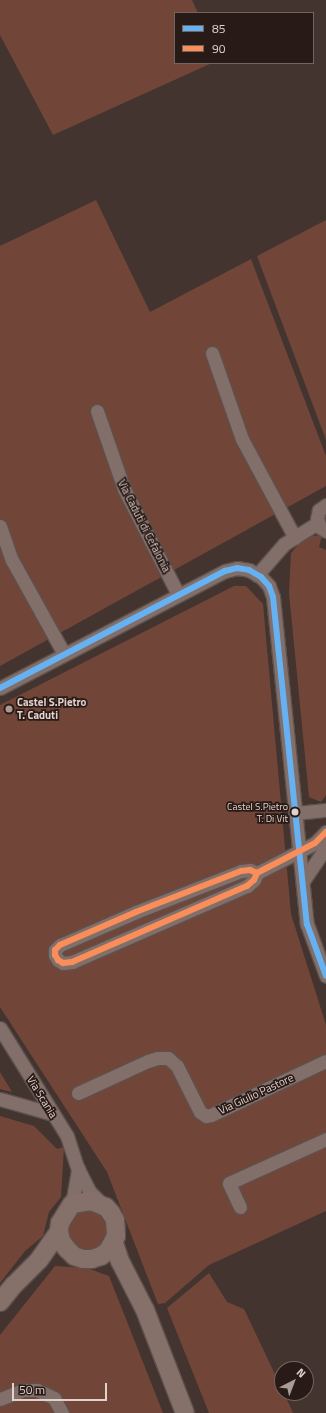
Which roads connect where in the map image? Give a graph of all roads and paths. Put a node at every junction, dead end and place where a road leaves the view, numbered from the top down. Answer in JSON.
{"nodes":[{"id":1,"x":212,"y":353,"type":"dead end"},
{"id":2,"x":97,"y":411,"type":"dead end"},
{"id":3,"x":326,"y":505,"type":"edge"},
{"id":4,"x":0,"y":526,"type":"edge"},
{"id":5,"x":322,"y":527,"type":"edge"},
{"id":6,"x":295,"y":538,"type":"junction"},
{"id":7,"x":257,"y":575,"type":"junction"},
{"id":8,"x":178,"y":594,"type":"junction"},
{"id":9,"x":64,"y":654,"type":"junction"},
{"id":10,"x":0,"y":688,"type":"edge"},
{"id":11,"x":326,"y":810,"type":"edge"},
{"id":12,"x":296,"y":813,"type":"junction"},
{"id":13,"x":326,"y":832,"type":"edge"},
{"id":14,"x":326,"y":847,"type":"edge"},
{"id":15,"x":300,"y":852,"type":"junction"},
{"id":16,"x":257,"y":873,"type":"junction"},
{"id":17,"x":303,"y":881,"type":"junction"},
{"id":18,"x":326,"y":976,"type":"edge"},
{"id":19,"x":0,"y":1028,"type":"edge"},
{"id":20,"x":326,"y":1060,"type":"edge"},
{"id":21,"x":78,"y":1093,"type":"dead end"},
{"id":22,"x":0,"y":1099,"type":"edge"},
{"id":23,"x":53,"y":1114,"type":"junction"},
{"id":24,"x":326,"y":1139,"type":"edge"},
{"id":25,"x":78,"y":1169,"type":"junction"},
{"id":26,"x":72,"y":1204,"type":"junction"},
{"id":27,"x":106,"y":1207,"type":"junction"},
{"id":28,"x":240,"y":1207,"type":"dead end"},
{"id":29,"x":59,"y":1231,"type":"junction"},
{"id":30,"x":114,"y":1243,"type":"junction"},
{"id":31,"x":74,"y":1256,"type":"junction"},
{"id":32,"x":92,"y":1259,"type":"junction"},
{"id":33,"x":39,"y":1260,"type":"junction"},
{"id":34,"x":132,"y":1283,"type":"junction"},
{"id":35,"x":0,"y":1302,"type":"edge"},
{"id":36,"x":0,"y":1399,"type":"edge"},
{"id":37,"x":62,"y":1413,"type":"edge"},
{"id":38,"x":185,"y":1413,"type":"edge"}],
"edges":[{"from":1,"to":6,"type":"street"},
{"from":2,"to":8,"type":"street","name":"Via Caduti di Cefalonia"},
{"from":3,"to":5,"type":"street"},
{"from":4,"to":9,"type":"street"},
{"from":5,"to":6,"type":"street"},
{"from":6,"to":7,"type":"street"},
{"from":7,"to":8,"type":"street"},
{"from":7,"to":12,"type":"street"},
{"from":8,"to":9,"type":"street"},
{"from":9,"to":10,"type":"street"},
{"from":11,"to":12,"type":"street"},
{"from":12,"to":15,"type":"street"},
{"from":13,"to":15,"type":"street"},
{"from":14,"to":17,"type":"street"},
{"from":15,"to":16,"type":"street"},
{"from":15,"to":17,"type":"street"},
{"from":16,"to":16,"type":"street"},
{"from":17,"to":18,"type":"street"},
{"from":19,"to":23,"type":"street","name":"Via Scania"},
{"from":20,"to":21,"type":"street","name":"Via Giulio Pastore"},
{"from":22,"to":23,"type":"street"},
{"from":23,"to":25,"type":"street","name":"Via Scania"},
{"from":24,"to":28,"type":"street"},
{"from":25,"to":26,"type":"street","name":"Via Scania"},
{"from":25,"to":27,"type":"street","name":"Via Scania"},
{"from":26,"to":27,"type":"main road"},
{"from":26,"to":29,"type":"main road","name":"Via Scania"},
{"from":27,"to":30,"type":"main road","name":"Via Scania"},
{"from":29,"to":31,"type":"main road"},
{"from":29,"to":33,"type":"main road","name":"Via Scania"},
{"from":30,"to":32,"type":"main road"},
{"from":30,"to":34,"type":"main road","name":"Via Scania"},
{"from":31,"to":32,"type":"main road","name":"Via Scania"},
{"from":31,"to":33,"type":"main road","name":"Via Scania"},
{"from":32,"to":34,"type":"main road","name":"Via Scania"},
{"from":33,"to":35,"type":"main road","name":"Via Scania"},
{"from":34,"to":38,"type":"main road","name":"Via Scania"},
{"from":36,"to":37,"type":"street"}]}
